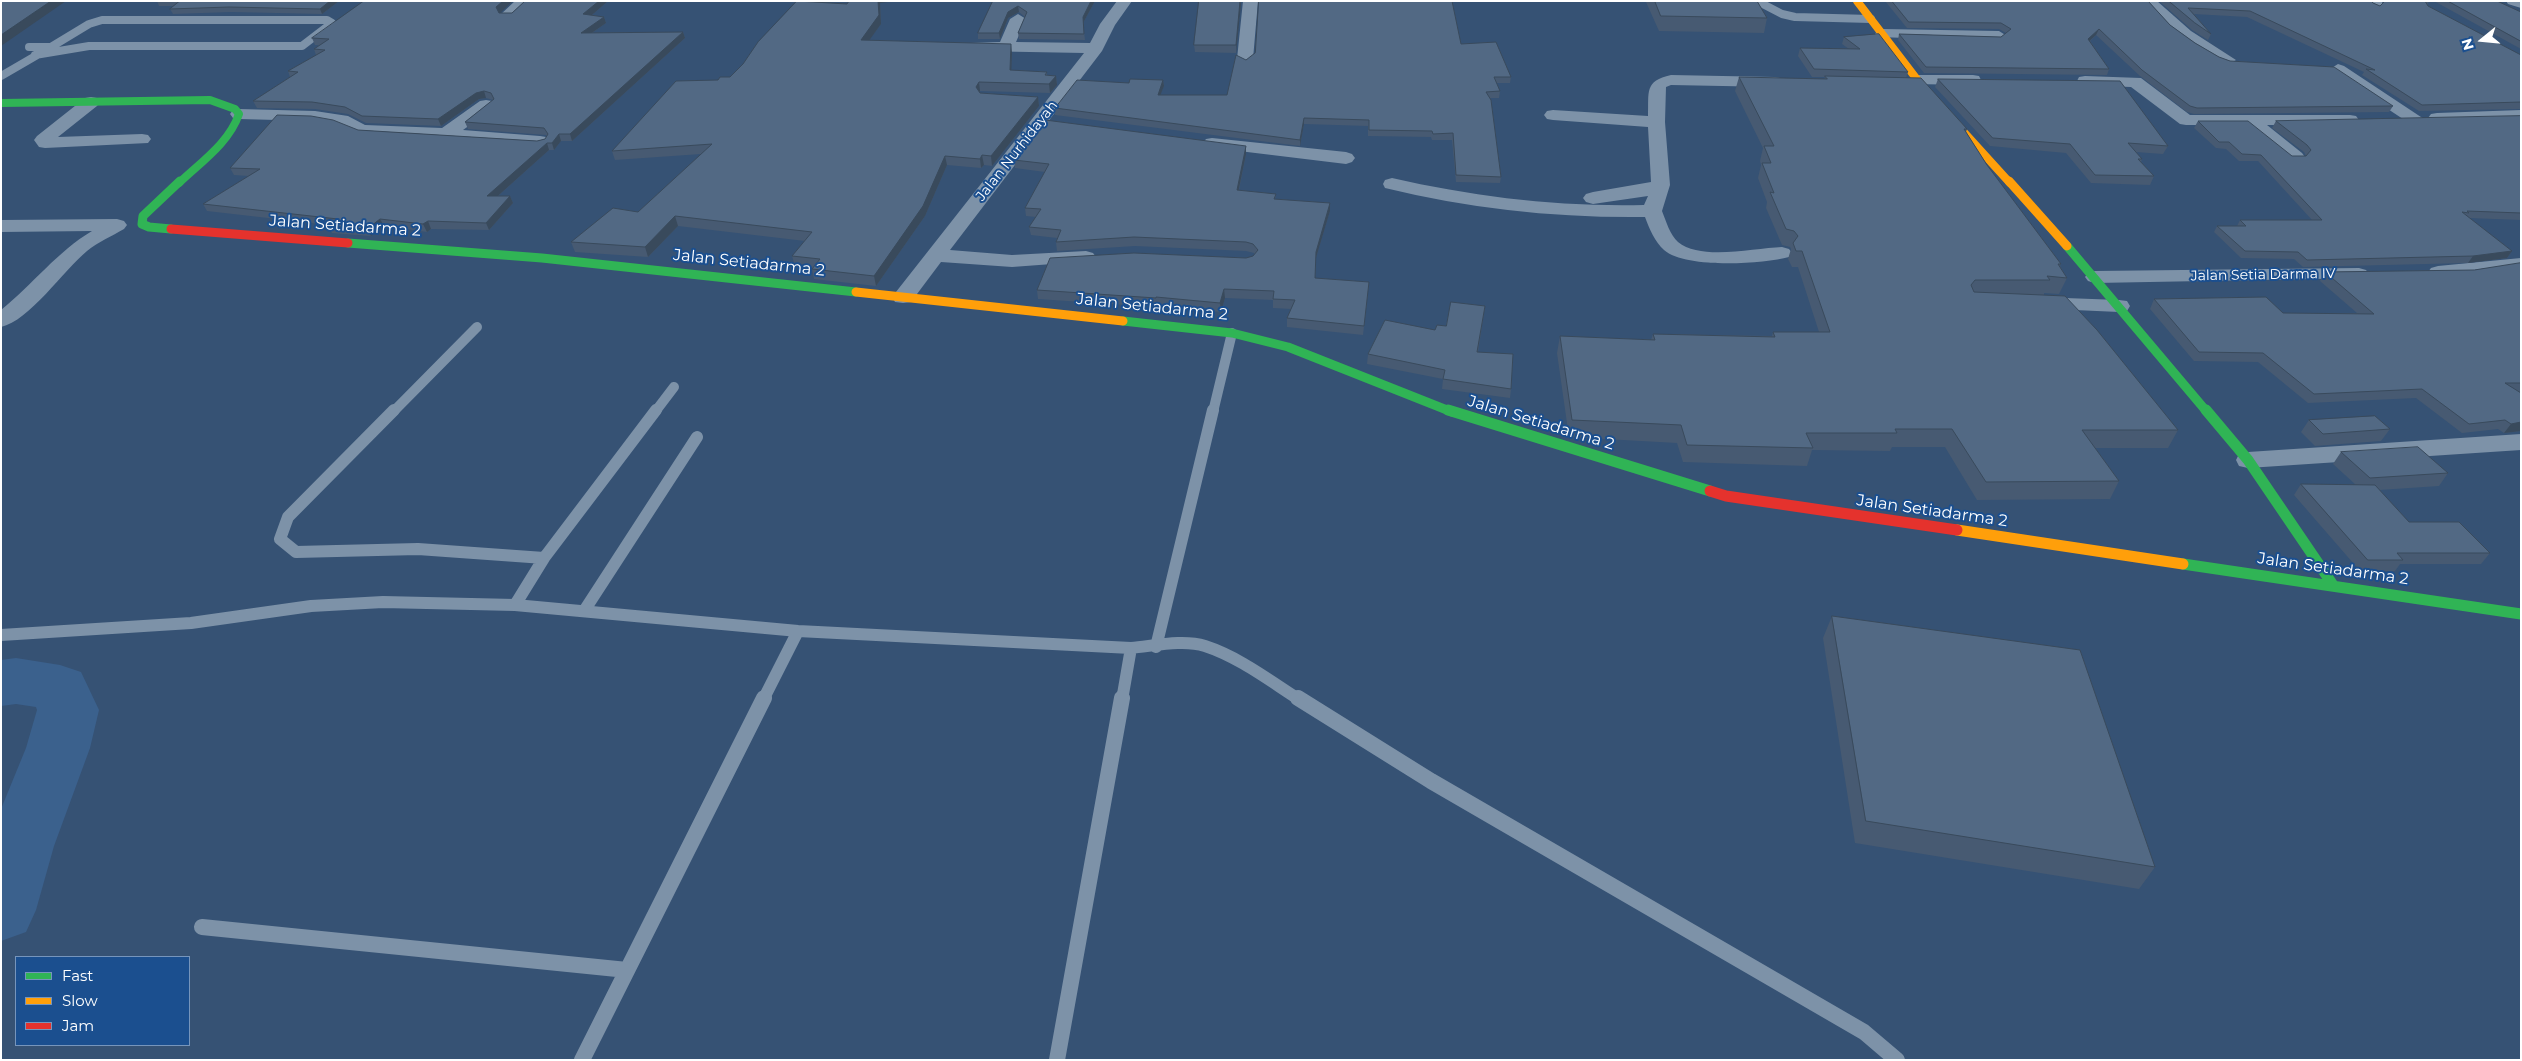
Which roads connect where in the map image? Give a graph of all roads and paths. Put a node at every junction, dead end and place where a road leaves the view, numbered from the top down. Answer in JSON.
{"nodes":[{"id":1,"x":525,"y":1,"type":"edge"},
{"id":2,"x":1125,"y":1,"type":"edge"},
{"id":3,"x":1251,"y":1,"type":"edge"},
{"id":4,"x":1757,"y":1,"type":"edge"},
{"id":5,"x":1857,"y":1,"type":"edge"},
{"id":6,"x":2149,"y":1,"type":"edge"},
{"id":7,"x":2513,"y":1,"type":"edge"},
{"id":8,"x":2521,"y":4,"type":"edge"},
{"id":9,"x":508,"y":15,"type":"edge"},
{"id":10,"x":1018,"y":19,"type":"dead end"},
{"id":11,"x":1871,"y":19,"type":"junction"},
{"id":12,"x":1883,"y":34,"type":"junction"},
{"id":13,"x":1999,"y":36,"type":"edge"},
{"id":14,"x":959,"y":45,"type":"edge"},
{"id":15,"x":1006,"y":46,"type":"junction"},
{"id":16,"x":29,"y":47,"type":"dead end"},
{"id":17,"x":51,"y":47,"type":"junction"},
{"id":18,"x":1096,"y":48,"type":"junction"},
{"id":19,"x":35,"y":55,"type":"junction"},
{"id":20,"x":1245,"y":58,"type":"edge"},
{"id":21,"x":2228,"y":60,"type":"edge"},
{"id":22,"x":2338,"y":69,"type":"edge"},
{"id":23,"x":1,"y":76,"type":"edge"},
{"id":24,"x":1988,"y":80,"type":"edge"},
{"id":25,"x":2068,"y":81,"type":"edge"},
{"id":26,"x":1787,"y":83,"type":"edge"},
{"id":27,"x":1915,"y":84,"type":"junction"},
{"id":28,"x":1037,"y":99,"type":"edge"},
{"id":29,"x":1056,"y":100,"type":"junction"},
{"id":30,"x":91,"y":102,"type":"junction"},
{"id":31,"x":1,"y":103,"type":"edge"},
{"id":32,"x":486,"y":105,"type":"edge"},
{"id":33,"x":239,"y":114,"type":"junction"},
{"id":34,"x":1553,"y":115,"type":"dead end"},
{"id":35,"x":2521,"y":115,"type":"edge"},
{"id":36,"x":2415,"y":119,"type":"junction"},
{"id":37,"x":1040,"y":120,"type":"junction"},
{"id":38,"x":2362,"y":120,"type":"edge"},
{"id":39,"x":2389,"y":120,"type":"edge"},
{"id":40,"x":2250,"y":121,"type":"junction"},
{"id":41,"x":1656,"y":122,"type":"junction"},
{"id":42,"x":1060,"y":123,"type":"edge"},
{"id":43,"x":446,"y":134,"type":"junction"},
{"id":44,"x":142,"y":139,"type":"dead end"},
{"id":45,"x":540,"y":141,"type":"edge"},
{"id":46,"x":1196,"y":141,"type":"edge"},
{"id":47,"x":2296,"y":157,"type":"edge"},
{"id":48,"x":1346,"y":158,"type":"dead end"},
{"id":49,"x":1392,"y":184,"type":"dead end"},
{"id":50,"x":1661,"y":185,"type":"junction"},
{"id":51,"x":1525,"y":206,"type":"junction"},
{"id":52,"x":1652,"y":212,"type":"junction"},
{"id":53,"x":142,"y":224,"type":"junction"},
{"id":54,"x":117,"y":225,"type":"junction"},
{"id":55,"x":1,"y":226,"type":"edge"},
{"id":56,"x":1782,"y":253,"type":"dead end"},
{"id":57,"x":934,"y":255,"type":"junction"},
{"id":58,"x":1106,"y":256,"type":"edge"},
{"id":59,"x":2521,"y":264,"type":"edge"},
{"id":60,"x":2416,"y":273,"type":"edge"},
{"id":61,"x":2377,"y":274,"type":"edge"},
{"id":62,"x":2095,"y":277,"type":"junction"},
{"id":63,"x":903,"y":297,"type":"junction"},
{"id":64,"x":2016,"y":303,"type":"edge"},
{"id":65,"x":2119,"y":306,"type":"junction"},
{"id":66,"x":1,"y":321,"type":"edge"},
{"id":67,"x":477,"y":327,"type":"dead end"},
{"id":68,"x":1232,"y":333,"type":"junction"},
{"id":69,"x":674,"y":387,"type":"dead end"},
{"id":70,"x":696,"y":438,"type":"dead end"},
{"id":71,"x":2521,"y":442,"type":"edge"},
{"id":72,"x":2248,"y":460,"type":"junction"},
{"id":73,"x":544,"y":558,"type":"junction"},
{"id":74,"x":2333,"y":585,"type":"junction"},
{"id":75,"x":514,"y":605,"type":"junction"},
{"id":76,"x":584,"y":611,"type":"junction"},
{"id":77,"x":2521,"y":614,"type":"edge"},
{"id":78,"x":798,"y":631,"type":"junction"},
{"id":79,"x":1,"y":635,"type":"edge"},
{"id":80,"x":1131,"y":648,"type":"junction"},
{"id":81,"x":1156,"y":648,"type":"junction"},
{"id":82,"x":202,"y":927,"type":"dead end"},
{"id":83,"x":626,"y":970,"type":"junction"},
{"id":84,"x":582,"y":1060,"type":"edge"},
{"id":85,"x":1057,"y":1060,"type":"edge"},
{"id":86,"x":1897,"y":1060,"type":"edge"}],
"edges":[{"from":1,"to":9,"type":"street"},
{"from":2,"to":18,"type":"street","name":"Jalan Nurhidayah"},
{"from":3,"to":20,"type":"street"},
{"from":4,"to":11,"type":"lane"},
{"from":5,"to":11,"type":"main road"},
{"from":6,"to":21,"type":"street"},
{"from":7,"to":8,"type":"street"},
{"from":10,"to":15,"type":"street"},
{"from":11,"to":12,"type":"main road"},
{"from":12,"to":13,"type":"street"},
{"from":12,"to":27,"type":"main road"},
{"from":14,"to":15,"type":"street"},
{"from":15,"to":18,"type":"street"},
{"from":16,"to":17,"type":"lane"},
{"from":17,"to":19,"type":"lane"},
{"from":17,"to":19,"type":"lane"},
{"from":18,"to":29,"type":"street","name":"Jalan Nurhidayah"},
{"from":19,"to":23,"type":"lane"},
{"from":22,"to":36,"type":"street"},
{"from":24,"to":27,"type":"street"},
{"from":25,"to":40,"type":"street"},
{"from":26,"to":41,"type":"street"},
{"from":27,"to":62,"type":"main road"},
{"from":28,"to":29,"type":"street"},
{"from":29,"to":37,"type":"street","name":"Jalan Nurhidayah"},
{"from":30,"to":31,"type":"main road"},
{"from":30,"to":33,"type":"main road"},
{"from":30,"to":44,"type":"street"},
{"from":32,"to":43,"type":"street"},
{"from":33,"to":43,"type":"street"},
{"from":33,"to":53,"type":"main road"},
{"from":34,"to":41,"type":"street"},
{"from":35,"to":36,"type":"street"},
{"from":36,"to":39,"type":"street"},
{"from":37,"to":42,"type":"street"},
{"from":37,"to":57,"type":"street","name":"Jalan Nurhidayah"},
{"from":38,"to":40,"type":"street"},
{"from":40,"to":47,"type":"street"},
{"from":41,"to":50,"type":"street"},
{"from":43,"to":45,"type":"street"},
{"from":46,"to":48,"type":"street"},
{"from":49,"to":51,"type":"street"},
{"from":50,"to":51,"type":"street"},
{"from":50,"to":52,"type":"street"},
{"from":51,"to":52,"type":"street"},
{"from":52,"to":56,"type":"street"},
{"from":53,"to":54,"type":"street"},
{"from":53,"to":63,"type":"main road","name":"Jalan Setiadarma 2"},
{"from":54,"to":55,"type":"street"},
{"from":54,"to":66,"type":"street"},
{"from":57,"to":58,"type":"street"},
{"from":57,"to":63,"type":"street","name":"Jalan Nurhidayah"},
{"from":59,"to":60,"type":"street"},
{"from":61,"to":62,"type":"street","name":"Jalan Setia Darma IV"},
{"from":62,"to":65,"type":"main road"},
{"from":63,"to":68,"type":"main road","name":"Jalan Setiadarma 2"},
{"from":64,"to":65,"type":"street"},
{"from":65,"to":72,"type":"main road"},
{"from":67,"to":73,"type":"lane"},
{"from":68,"to":74,"type":"main road","name":"Jalan Setiadarma 2"},
{"from":68,"to":81,"type":"lane"},
{"from":69,"to":73,"type":"lane"},
{"from":70,"to":76,"type":"lane"},
{"from":71,"to":72,"type":"street"},
{"from":72,"to":74,"type":"main road"},
{"from":73,"to":75,"type":"lane"},
{"from":74,"to":77,"type":"main road","name":"Jalan Setiadarma 2"},
{"from":75,"to":76,"type":"lane"},
{"from":75,"to":79,"type":"lane"},
{"from":76,"to":78,"type":"lane"},
{"from":78,"to":80,"type":"lane"},
{"from":78,"to":83,"type":"lane"},
{"from":80,"to":81,"type":"lane"},
{"from":80,"to":85,"type":"lane"},
{"from":81,"to":86,"type":"lane"},
{"from":82,"to":83,"type":"lane"},
{"from":83,"to":84,"type":"lane"}]}
